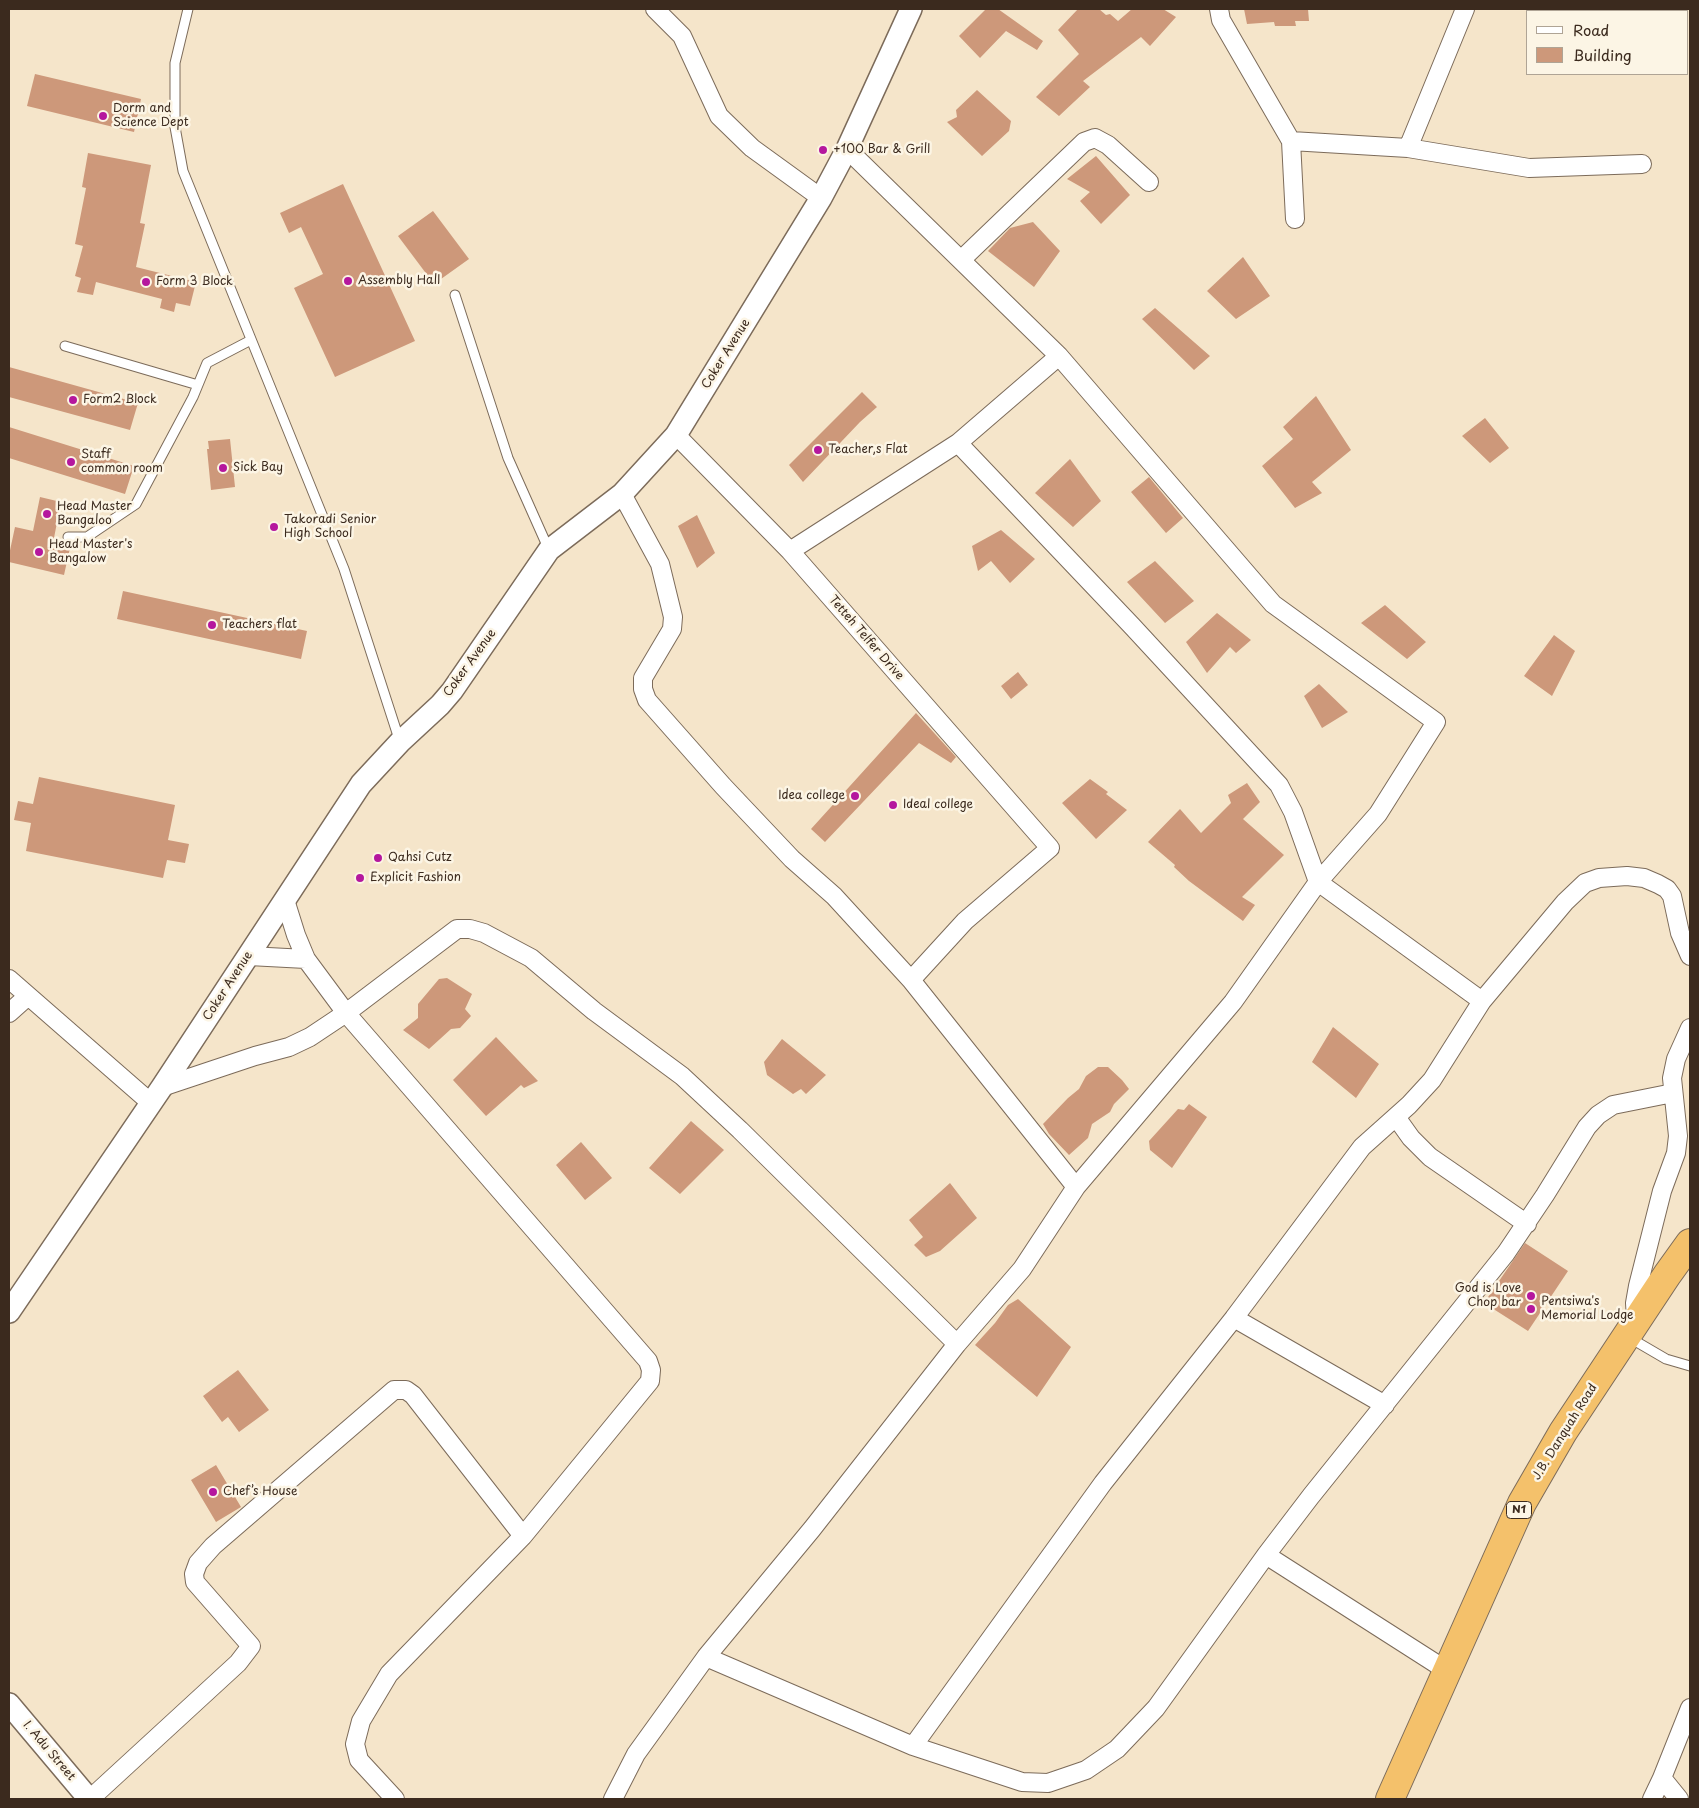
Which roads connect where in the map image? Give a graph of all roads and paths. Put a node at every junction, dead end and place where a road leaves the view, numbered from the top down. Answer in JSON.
{"nodes":[{"id":1,"x":188,"y":9,"type":"edge"},
{"id":2,"x":656,"y":9,"type":"edge"},
{"id":3,"x":911,"y":9,"type":"edge"},
{"id":4,"x":1219,"y":9,"type":"edge"},
{"id":5,"x":1465,"y":9,"type":"edge"},
{"id":6,"x":1291,"y":141,"type":"junction"},
{"id":7,"x":1408,"y":148,"type":"junction"},
{"id":8,"x":847,"y":149,"type":"junction"},
{"id":9,"x":1642,"y":164,"type":"dead end"},
{"id":10,"x":1149,"y":182,"type":"dead end"},
{"id":11,"x":822,"y":198,"type":"junction"},
{"id":12,"x":1295,"y":219,"type":"dead end"},
{"id":13,"x":960,"y":260,"type":"junction"},
{"id":14,"x":455,"y":296,"type":"dead end"},
{"id":15,"x":251,"y":340,"type":"junction"},
{"id":16,"x":65,"y":346,"type":"dead end"},
{"id":17,"x":1059,"y":356,"type":"junction"},
{"id":18,"x":198,"y":385,"type":"junction"},
{"id":19,"x":676,"y":435,"type":"junction"},
{"id":20,"x":958,"y":444,"type":"junction"},
{"id":21,"x":622,"y":494,"type":"junction"},
{"id":22,"x":68,"y":537,"type":"dead end"},
{"id":23,"x":549,"y":550,"type":"junction"},
{"id":24,"x":790,"y":551,"type":"junction"},
{"id":25,"x":400,"y":742,"type":"junction"},
{"id":26,"x":1318,"y":882,"type":"junction"},
{"id":27,"x":285,"y":900,"type":"junction"},
{"id":28,"x":249,"y":956,"type":"junction"},
{"id":29,"x":1690,"y":956,"type":"edge"},
{"id":30,"x":306,"y":959,"type":"junction"},
{"id":31,"x":9,"y":979,"type":"edge"},
{"id":32,"x":911,"y":980,"type":"junction"},
{"id":33,"x":28,"y":996,"type":"junction"},
{"id":34,"x":1482,"y":1001,"type":"junction"},
{"id":35,"x":9,"y":1013,"type":"edge"},
{"id":36,"x":346,"y":1013,"type":"junction"},
{"id":37,"x":1690,"y":1028,"type":"edge"},
{"id":38,"x":1673,"y":1094,"type":"junction"},
{"id":39,"x":157,"y":1095,"type":"junction"},
{"id":40,"x":1396,"y":1117,"type":"junction"},
{"id":41,"x":1076,"y":1187,"type":"junction"},
{"id":42,"x":1527,"y":1224,"type":"junction"},
{"id":43,"x":1690,"y":1243,"type":"edge"},
{"id":44,"x":9,"y":1312,"type":"edge"},
{"id":45,"x":1234,"y":1318,"type":"junction"},
{"id":46,"x":1631,"y":1329,"type":"junction"},
{"id":47,"x":957,"y":1344,"type":"junction"},
{"id":48,"x":1690,"y":1366,"type":"edge"},
{"id":49,"x":1385,"y":1405,"type":"junction"},
{"id":50,"x":523,"y":1536,"type":"junction"},
{"id":51,"x":1266,"y":1555,"type":"junction"},
{"id":52,"x":706,"y":1657,"type":"junction"},
{"id":53,"x":1448,"y":1672,"type":"junction"},
{"id":54,"x":9,"y":1704,"type":"edge"},
{"id":55,"x":1690,"y":1708,"type":"edge"},
{"id":56,"x":913,"y":1746,"type":"junction"},
{"id":57,"x":1662,"y":1778,"type":"junction"},
{"id":58,"x":90,"y":1799,"type":"edge"},
{"id":59,"x":395,"y":1799,"type":"edge"},
{"id":60,"x":614,"y":1799,"type":"edge"},
{"id":61,"x":1390,"y":1799,"type":"edge"},
{"id":62,"x":1652,"y":1799,"type":"edge"},
{"id":63,"x":1679,"y":1799,"type":"edge"}],
"edges":[{"from":1,"to":15,"type":"lane"},
{"from":2,"to":11,"type":"street"},
{"from":3,"to":8,"type":"street","name":"Coker Avenue"},
{"from":4,"to":6,"type":"street"},
{"from":5,"to":7,"type":"street"},
{"from":6,"to":7,"type":"street"},
{"from":6,"to":12,"type":"street"},
{"from":7,"to":9,"type":"street"},
{"from":8,"to":11,"type":"street","name":"Coker Avenue"},
{"from":8,"to":13,"type":"street"},
{"from":10,"to":13,"type":"street"},
{"from":11,"to":19,"type":"street","name":"Coker Avenue"},
{"from":13,"to":17,"type":"street"},
{"from":14,"to":23,"type":"lane"},
{"from":15,"to":18,"type":"lane"},
{"from":15,"to":25,"type":"lane"},
{"from":16,"to":18,"type":"lane"},
{"from":17,"to":20,"type":"street"},
{"from":17,"to":26,"type":"street"},
{"from":18,"to":22,"type":"lane"},
{"from":19,"to":21,"type":"street","name":"Coker Avenue"},
{"from":19,"to":24,"type":"street","name":"Tetteh Telfer Drive"},
{"from":20,"to":24,"type":"street"},
{"from":20,"to":26,"type":"street"},
{"from":21,"to":23,"type":"street","name":"Coker Avenue"},
{"from":21,"to":32,"type":"street"},
{"from":23,"to":25,"type":"street","name":"Coker Avenue"},
{"from":24,"to":32,"type":"street","name":"Tetteh Telfer Drive"},
{"from":25,"to":27,"type":"street","name":"Coker Avenue"},
{"from":26,"to":34,"type":"street"},
{"from":26,"to":41,"type":"street"},
{"from":27,"to":28,"type":"street","name":"Coker Avenue"},
{"from":27,"to":30,"type":"street"},
{"from":28,"to":30,"type":"street"},
{"from":28,"to":39,"type":"street","name":"Coker Avenue"},
{"from":29,"to":34,"type":"street"},
{"from":30,"to":36,"type":"street"},
{"from":31,"to":33,"type":"street"},
{"from":32,"to":41,"type":"street"},
{"from":33,"to":35,"type":"street"},
{"from":33,"to":39,"type":"street"},
{"from":34,"to":40,"type":"street"},
{"from":36,"to":39,"type":"street"},
{"from":36,"to":47,"type":"street"},
{"from":36,"to":50,"type":"street"},
{"from":37,"to":38,"type":"street"},
{"from":38,"to":42,"type":"street"},
{"from":38,"to":46,"type":"street"},
{"from":39,"to":44,"type":"street","name":"Coker Avenue"},
{"from":40,"to":42,"type":"street"},
{"from":40,"to":45,"type":"street"},
{"from":41,"to":47,"type":"street"},
{"from":42,"to":49,"type":"street"},
{"from":43,"to":46,"type":"highway","name":"J.B. Danquah Road","number":"N1"},
{"from":45,"to":49,"type":"street"},
{"from":45,"to":56,"type":"street"},
{"from":46,"to":48,"type":"lane"},
{"from":46,"to":53,"type":"highway","name":"J.B. Danquah Road","number":"N1"},
{"from":47,"to":52,"type":"street"},
{"from":49,"to":51,"type":"street"},
{"from":50,"to":58,"type":"street"},
{"from":50,"to":59,"type":"street"},
{"from":51,"to":53,"type":"street"},
{"from":51,"to":56,"type":"street"},
{"from":52,"to":56,"type":"street"},
{"from":52,"to":60,"type":"street"},
{"from":53,"to":61,"type":"highway","name":"J.B. Danquah Road","number":"N1"},
{"from":54,"to":58,"type":"street","name":"I. Adu Street"},
{"from":55,"to":57,"type":"street"},
{"from":57,"to":62,"type":"street"},
{"from":57,"to":63,"type":"street"}]}
